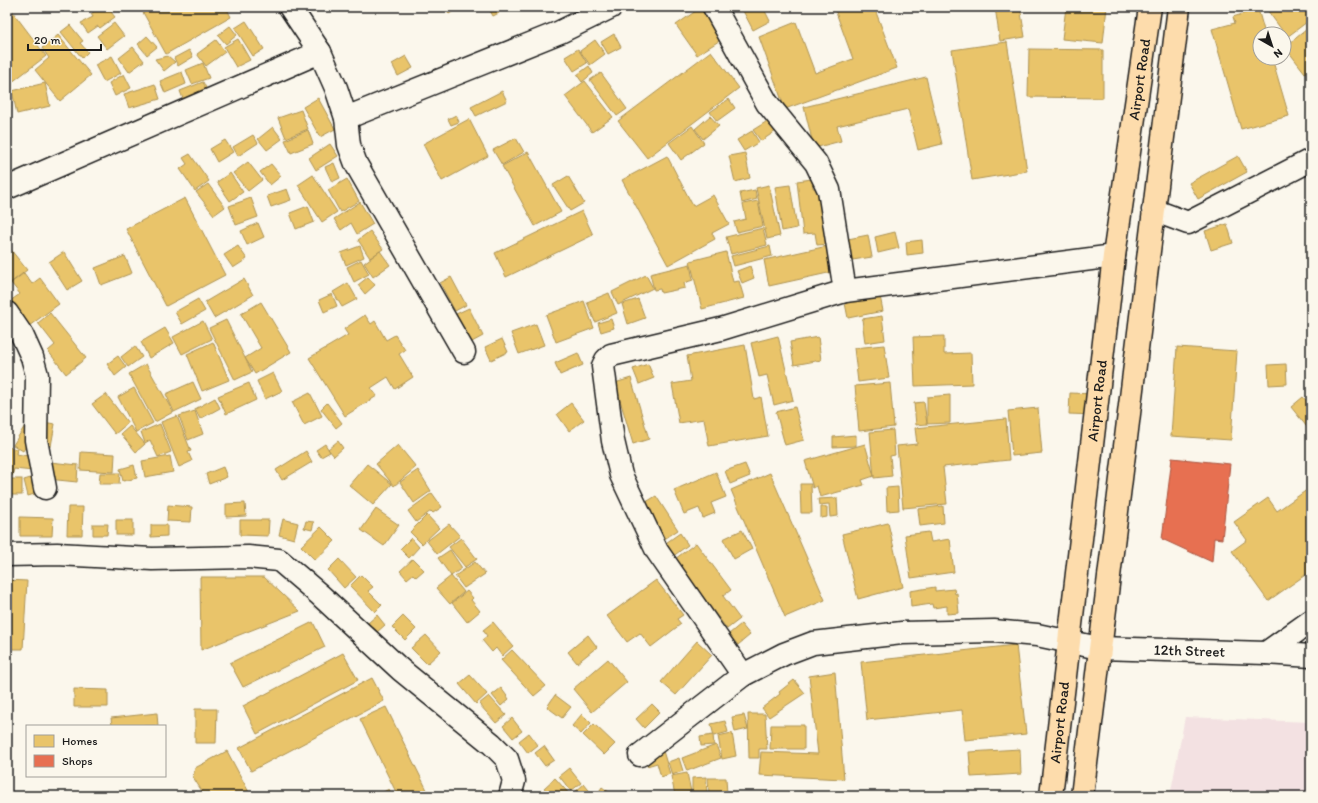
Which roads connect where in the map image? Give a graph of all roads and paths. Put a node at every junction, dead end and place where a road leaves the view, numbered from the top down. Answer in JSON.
{"nodes":[{"id":1,"x":290,"y":7,"type":"edge"},
{"id":2,"x":611,"y":7,"type":"edge"},
{"id":3,"x":714,"y":7,"type":"edge"},
{"id":4,"x":1150,"y":7,"type":"edge"},
{"id":5,"x":1179,"y":7,"type":"edge"},
{"id":6,"x":320,"y":52,"type":"junction"},
{"id":7,"x":346,"y":118,"type":"junction"},
{"id":8,"x":1311,"y":160,"type":"edge"},
{"id":9,"x":7,"y":188,"type":"edge"},
{"id":10,"x":1153,"y":210,"type":"junction"},
{"id":11,"x":1114,"y":256,"type":"junction"},
{"id":12,"x":845,"y":291,"type":"junction"},
{"id":13,"x":7,"y":313,"type":"edge"},
{"id":14,"x":464,"y":352,"type":"dead end"},
{"id":15,"x":45,"y":488,"type":"dead end"},
{"id":16,"x":7,"y":555,"type":"edge"},
{"id":17,"x":1311,"y":621,"type":"edge"},
{"id":18,"x":1068,"y":642,"type":"junction"},
{"id":19,"x":1100,"y":648,"type":"junction"},
{"id":20,"x":1266,"y":653,"type":"junction"},
{"id":21,"x":1311,"y":656,"type":"edge"},
{"id":22,"x":744,"y":675,"type":"junction"},
{"id":23,"x":640,"y":755,"type":"dead end"},
{"id":24,"x":510,"y":796,"type":"edge"},
{"id":25,"x":1051,"y":796,"type":"edge"},
{"id":26,"x":1082,"y":796,"type":"edge"}],
"edges":[{"from":1,"to":6,"type":"street"},
{"from":2,"to":7,"type":"street"},
{"from":3,"to":12,"type":"street"},
{"from":4,"to":11,"type":"main road","name":"Airport Road"},
{"from":5,"to":10,"type":"main road","name":"Airport Road"},
{"from":6,"to":7,"type":"street"},
{"from":6,"to":9,"type":"street"},
{"from":7,"to":14,"type":"street"},
{"from":8,"to":10,"type":"street"},
{"from":10,"to":19,"type":"main road","name":"Airport Road"},
{"from":11,"to":12,"type":"street"},
{"from":11,"to":18,"type":"main road","name":"Airport Road"},
{"from":12,"to":22,"type":"street"},
{"from":13,"to":15,"type":"street"},
{"from":16,"to":24,"type":"street"},
{"from":17,"to":20,"type":"street"},
{"from":18,"to":19,"type":"street","name":"12th Street"},
{"from":18,"to":22,"type":"street","name":"12th Street"},
{"from":18,"to":25,"type":"main road","name":"Airport Road"},
{"from":19,"to":20,"type":"street","name":"12th Street"},
{"from":19,"to":26,"type":"main road","name":"Airport Road"},
{"from":20,"to":21,"type":"street","name":"12th Street"},
{"from":22,"to":23,"type":"street","name":"12th Street"}]}
